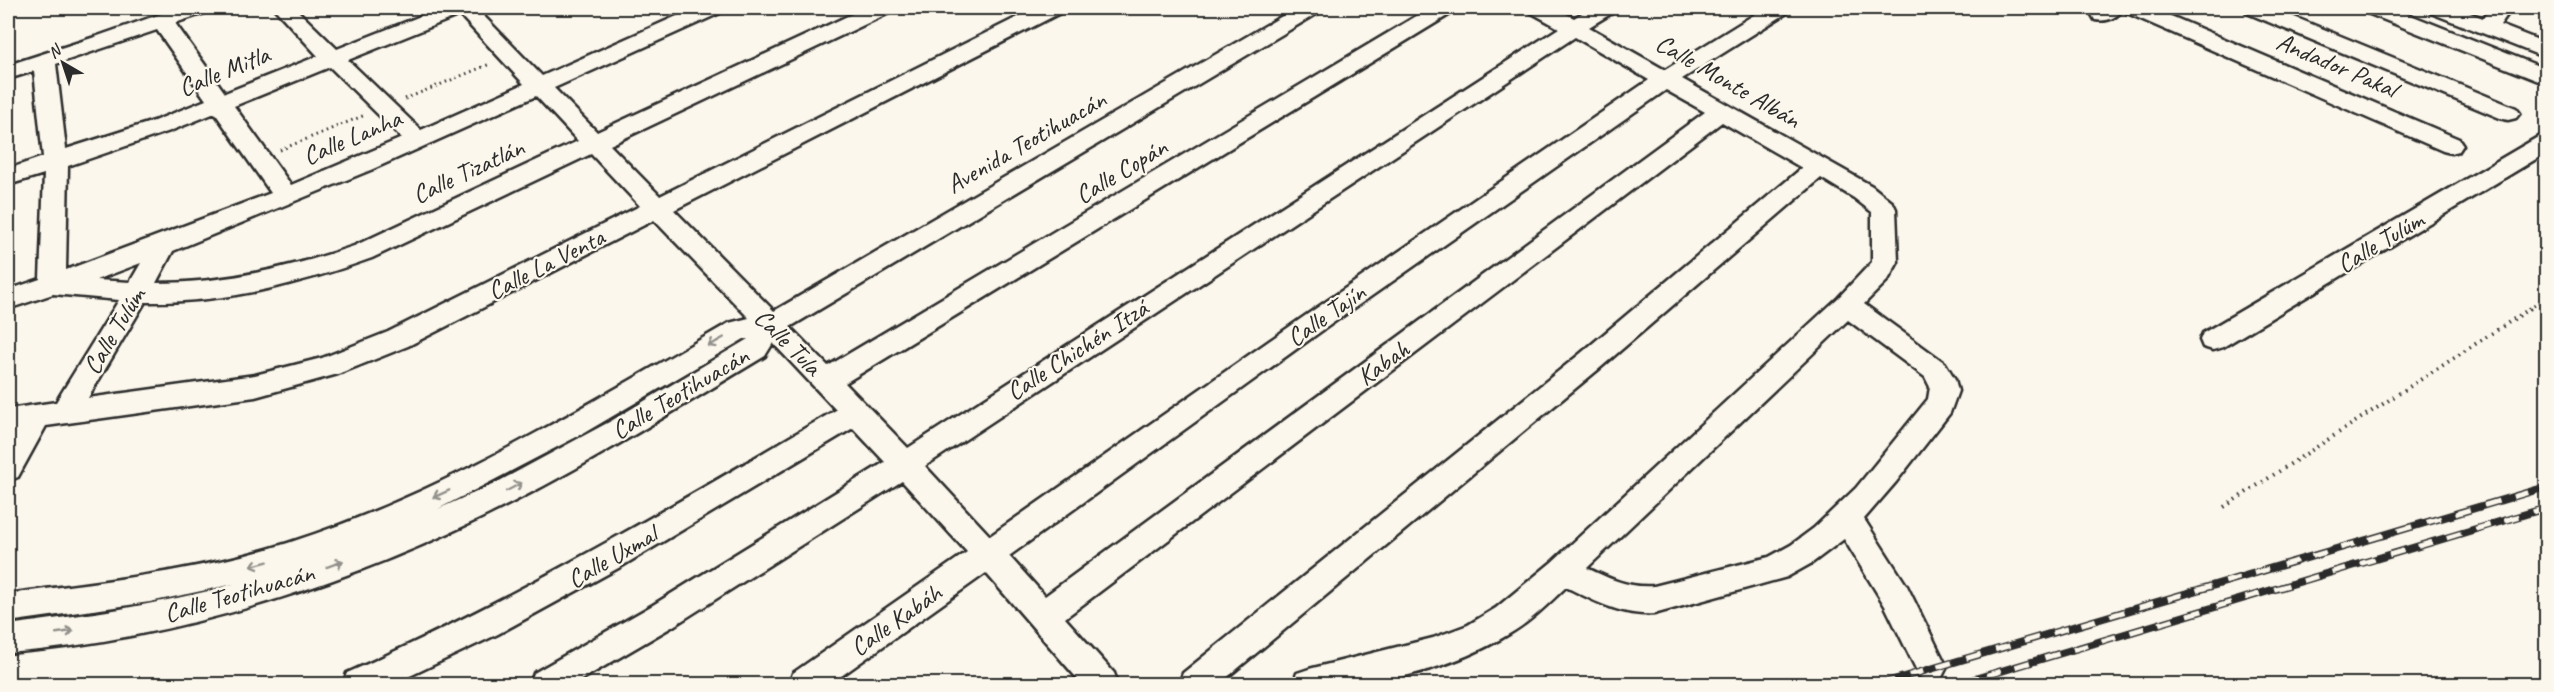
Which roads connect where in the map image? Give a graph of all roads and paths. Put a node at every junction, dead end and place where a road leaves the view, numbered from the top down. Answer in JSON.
{"nodes":[{"id":1,"x":197,"y":8,"type":"edge"},
{"id":2,"x":284,"y":8,"type":"edge"},
{"id":3,"x":459,"y":8,"type":"edge"},
{"id":4,"x":465,"y":8,"type":"edge"},
{"id":5,"x":712,"y":8,"type":"edge"},
{"id":6,"x":881,"y":8,"type":"edge"},
{"id":7,"x":1052,"y":8,"type":"edge"},
{"id":8,"x":1310,"y":8,"type":"edge"},
{"id":9,"x":1444,"y":8,"type":"edge"},
{"id":10,"x":1540,"y":8,"type":"edge"},
{"id":11,"x":1604,"y":8,"type":"edge"},
{"id":12,"x":1779,"y":8,"type":"edge"},
{"id":13,"x":2134,"y":8,"type":"edge"},
{"id":14,"x":2255,"y":8,"type":"edge"},
{"id":15,"x":2376,"y":8,"type":"edge"},
{"id":16,"x":2439,"y":8,"type":"edge"},
{"id":17,"x":2502,"y":8,"type":"edge"},
{"id":18,"x":162,"y":21,"type":"junction"},
{"id":19,"x":1572,"y":26,"type":"junction"},
{"id":20,"x":2487,"y":27,"type":"junction"},
{"id":21,"x":2547,"y":51,"type":"edge"},
{"id":22,"x":332,"y":58,"type":"junction"},
{"id":23,"x":44,"y":61,"type":"junction"},
{"id":24,"x":8,"y":72,"type":"edge"},
{"id":25,"x":2547,"y":77,"type":"edge"},
{"id":26,"x":1666,"y":79,"type":"junction"},
{"id":27,"x":539,"y":86,"type":"junction"},
{"id":28,"x":219,"y":104,"type":"junction"},
{"id":29,"x":1721,"y":111,"type":"junction"},
{"id":30,"x":2508,"y":113,"type":"dead end"},
{"id":31,"x":417,"y":140,"type":"junction"},
{"id":32,"x":596,"y":143,"type":"junction"},
{"id":33,"x":2547,"y":143,"type":"edge"},
{"id":34,"x":2451,"y":145,"type":"dead end"},
{"id":35,"x":56,"y":162,"type":"junction"},
{"id":36,"x":1820,"y":166,"type":"junction"},
{"id":37,"x":8,"y":177,"type":"edge"},
{"id":38,"x":286,"y":196,"type":"junction"},
{"id":39,"x":657,"y":208,"type":"junction"},
{"id":40,"x":162,"y":247,"type":"junction"},
{"id":41,"x":53,"y":285,"type":"junction"},
{"id":42,"x":138,"y":292,"type":"junction"},
{"id":43,"x":2547,"y":298,"type":"edge"},
{"id":44,"x":8,"y":300,"type":"edge"},
{"id":45,"x":1847,"y":305,"type":"junction"},
{"id":46,"x":771,"y":325,"type":"junction"},
{"id":47,"x":2213,"y":340,"type":"dead end"},
{"id":48,"x":826,"y":381,"type":"junction"},
{"id":49,"x":856,"y":412,"type":"junction"},
{"id":50,"x":64,"y":413,"type":"junction"},
{"id":51,"x":36,"y":418,"type":"junction"},
{"id":52,"x":8,"y":420,"type":"edge"},
{"id":53,"x":904,"y":465,"type":"junction"},
{"id":54,"x":8,"y":469,"type":"edge"},
{"id":55,"x":2224,"y":507,"type":"dead end"},
{"id":56,"x":1848,"y":519,"type":"junction"},
{"id":57,"x":386,"y":532,"type":"junction"},
{"id":58,"x":988,"y":555,"type":"junction"},
{"id":59,"x":1563,"y":571,"type":"junction"},
{"id":60,"x":8,"y":608,"type":"edge"},
{"id":61,"x":1044,"y":615,"type":"junction"},
{"id":62,"x":8,"y":639,"type":"edge"},
{"id":63,"x":1931,"y":667,"type":"dead end"},
{"id":64,"x":359,"y":684,"type":"edge"},
{"id":65,"x":546,"y":684,"type":"edge"},
{"id":66,"x":805,"y":684,"type":"edge"},
{"id":67,"x":1102,"y":684,"type":"edge"},
{"id":68,"x":1195,"y":684,"type":"edge"},
{"id":69,"x":1309,"y":684,"type":"edge"}],
"edges":[{"from":1,"to":18,"type":"street"},
{"from":2,"to":22,"type":"street"},
{"from":3,"to":22,"type":"street","name":"Calle Mitla"},
{"from":4,"to":27,"type":"street","name":"Calle Tula"},
{"from":5,"to":27,"type":"street","name":"Calle Lanha"},
{"from":6,"to":32,"type":"street","name":"Calle Tizatlán"},
{"from":7,"to":39,"type":"street","name":"Calle La Venta"},
{"from":8,"to":46,"type":"street","name":"Avenida Teotihuacán"},
{"from":9,"to":48,"type":"street","name":"Calle Copán"},
{"from":10,"to":19,"type":"street","name":"Calle Monte Albán"},
{"from":11,"to":19,"type":"street","name":"Calle Chichén Itzá"},
{"from":12,"to":26,"type":"street","name":"Calle Tajín"},
{"from":13,"to":34,"type":"street","name":"Andador Pakal"},
{"from":14,"to":30,"type":"street"},
{"from":15,"to":25,"type":"street"},
{"from":16,"to":20,"type":"street"},
{"from":17,"to":20,"type":"street"},
{"from":18,"to":23,"type":"street"},
{"from":18,"to":28,"type":"street"},
{"from":19,"to":26,"type":"street","name":"Calle Monte Albán"},
{"from":19,"to":53,"type":"street","name":"Calle Chichén Itzá"},
{"from":20,"to":21,"type":"street"},
{"from":22,"to":28,"type":"street","name":"Calle Mitla"},
{"from":22,"to":31,"type":"street"},
{"from":23,"to":24,"type":"street"},
{"from":23,"to":35,"type":"street"},
{"from":26,"to":29,"type":"street","name":"Calle Monte Albán"},
{"from":26,"to":58,"type":"street","name":"Calle Tajín"},
{"from":27,"to":31,"type":"street","name":"Calle Lanha"},
{"from":27,"to":32,"type":"street","name":"Calle Tula"},
{"from":28,"to":35,"type":"street","name":"Calle Mitla"},
{"from":28,"to":38,"type":"street"},
{"from":29,"to":36,"type":"street","name":"Calle Monte Albán"},
{"from":29,"to":61,"type":"street","name":"Kabah"},
{"from":31,"to":38,"type":"street","name":"Calle Lanha"},
{"from":32,"to":39,"type":"street","name":"Calle Tula"},
{"from":32,"to":42,"type":"street","name":"Calle Tizatlán"},
{"from":33,"to":47,"type":"street","name":"Calle Tulúm"},
{"from":35,"to":37,"type":"street","name":"Calle Mitla"},
{"from":35,"to":41,"type":"street"},
{"from":36,"to":45,"type":"street","name":"Calle Monte Albán"},
{"from":36,"to":68,"type":"street"},
{"from":38,"to":40,"type":"street","name":"Calle Lanha"},
{"from":39,"to":46,"type":"street","name":"Calle Tula"},
{"from":39,"to":50,"type":"street","name":"Calle La Venta"},
{"from":40,"to":41,"type":"street","name":"Calle Lanha"},
{"from":40,"to":42,"type":"street","name":"Calle Tulúm"},
{"from":41,"to":42,"type":"street","name":"Calle Tizatlán"},
{"from":41,"to":44,"type":"street","name":"Calle Lanha"},
{"from":42,"to":50,"type":"street","name":"Calle Tulúm"},
{"from":43,"to":55,"type":"path"},
{"from":45,"to":56,"type":"street"},
{"from":45,"to":59,"type":"street"},
{"from":46,"to":48,"type":"street","name":"Calle Tula"},
{"from":46,"to":57,"type":"street","name":"Calle Teotihuacán"},
{"from":48,"to":49,"type":"street","name":"Calle Tula"},
{"from":49,"to":53,"type":"street","name":"Calle Tula"},
{"from":49,"to":64,"type":"street","name":"Calle Uxmal"},
{"from":50,"to":51,"type":"street","name":"Calle La Venta"},
{"from":51,"to":52,"type":"street","name":"Calle La Venta"},
{"from":51,"to":54,"type":"street"},
{"from":53,"to":58,"type":"street","name":"Calle Tula"},
{"from":53,"to":65,"type":"street","name":"Calle Chichén Itzá"},
{"from":56,"to":59,"type":"street"},
{"from":56,"to":63,"type":"street"},
{"from":57,"to":60,"type":"street","name":"Calle Teotihuacán","one_way":true},
{"from":62,"to":57,"type":"street","name":"Calle Teotihuacán","one_way":true},
{"from":58,"to":61,"type":"street","name":"Calle Tula"},
{"from":58,"to":66,"type":"street","name":"Calle Kabáh"},
{"from":59,"to":69,"type":"street"},
{"from":61,"to":67,"type":"street","name":"Calle Tula"}]}
